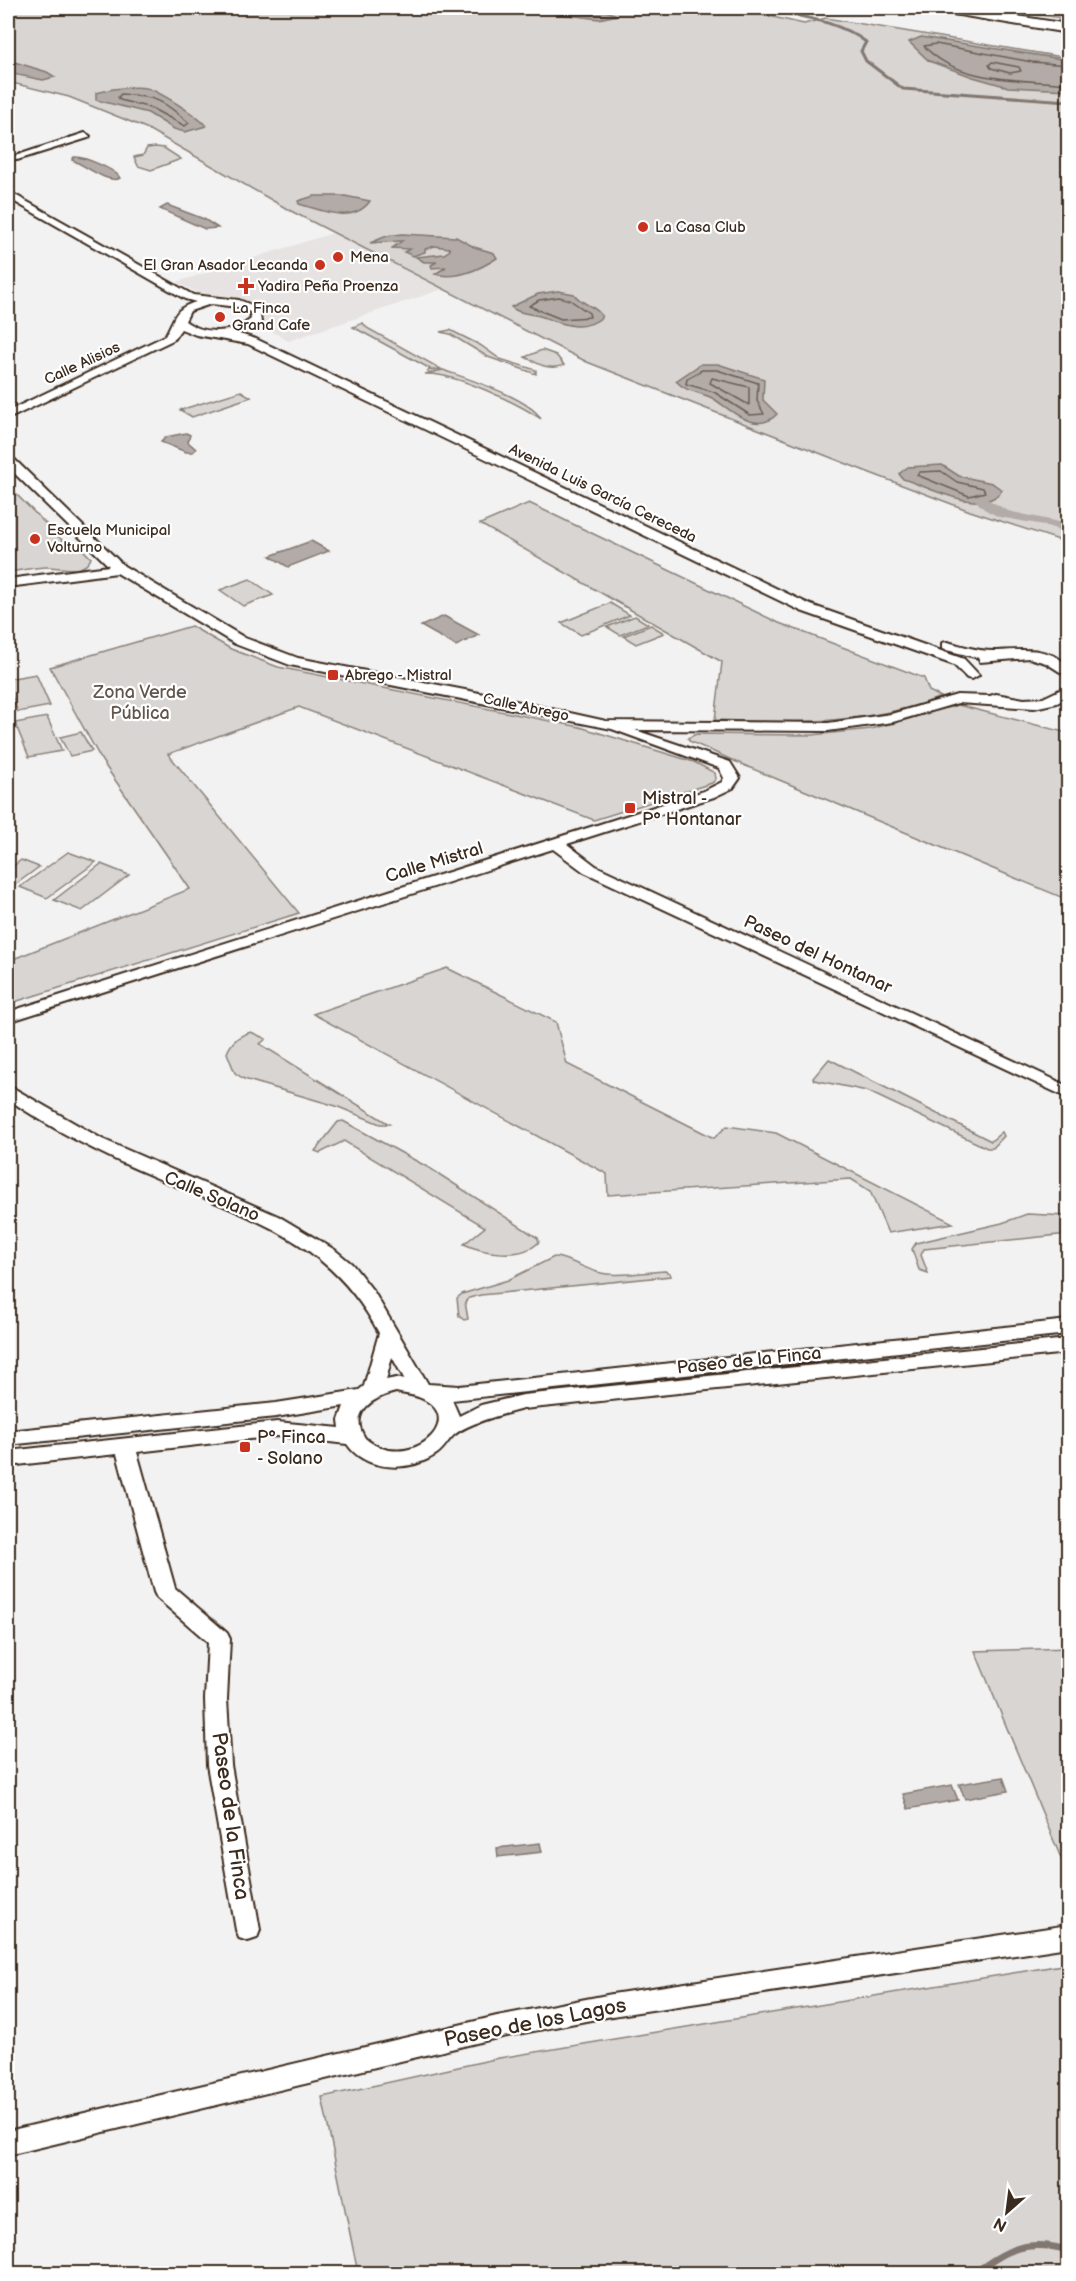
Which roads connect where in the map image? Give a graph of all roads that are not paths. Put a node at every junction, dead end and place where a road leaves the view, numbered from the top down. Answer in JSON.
{"nodes":[{"id":1,"x":941,"y":8,"type":"edge"},
{"id":2,"x":972,"y":8,"type":"edge"},
{"id":3,"x":1065,"y":26,"type":"edge"},
{"id":4,"x":85,"y":136,"type":"dead end"},
{"id":5,"x":12,"y":157,"type":"edge"},
{"id":6,"x":8,"y":164,"type":"edge"},
{"id":7,"x":8,"y":194,"type":"edge"},
{"id":8,"x":8,"y":203,"type":"edge"},
{"id":9,"x":206,"y":303,"type":"junction"},
{"id":10,"x":179,"y":319,"type":"junction"},
{"id":11,"x":250,"y":326,"type":"junction"},
{"id":12,"x":206,"y":333,"type":"junction"},
{"id":13,"x":222,"y":333,"type":"junction"},
{"id":14,"x":169,"y":338,"type":"junction"},
{"id":15,"x":8,"y":415,"type":"edge"},
{"id":16,"x":8,"y":460,"type":"edge"},
{"id":17,"x":119,"y":569,"type":"junction"},
{"id":18,"x":8,"y":583,"type":"edge"},
{"id":19,"x":995,"y":655,"type":"junction"},
{"id":20,"x":1068,"y":673,"type":"edge"},
{"id":21,"x":972,"y":677,"type":"junction"},
{"id":22,"x":1068,"y":690,"type":"edge"},
{"id":23,"x":957,"y":699,"type":"junction"},
{"id":24,"x":1007,"y":701,"type":"junction"},
{"id":25,"x":1049,"y":701,"type":"junction"},
{"id":26,"x":1068,"y":701,"type":"edge"},
{"id":27,"x":606,"y":725,"type":"junction"},
{"id":28,"x":555,"y":843,"type":"junction"},
{"id":29,"x":8,"y":1017,"type":"edge"},
{"id":30,"x":8,"y":1091,"type":"edge"},
{"id":31,"x":1068,"y":1093,"type":"edge"},
{"id":32,"x":1068,"y":1327,"type":"edge"},
{"id":33,"x":389,"y":1333,"type":"junction"},
{"id":34,"x":1068,"y":1346,"type":"edge"},
{"id":35,"x":425,"y":1389,"type":"junction"},
{"id":36,"x":368,"y":1393,"type":"junction"},
{"id":37,"x":450,"y":1429,"type":"junction"},
{"id":38,"x":351,"y":1437,"type":"junction"},
{"id":39,"x":8,"y":1438,"type":"edge"},
{"id":40,"x":125,"y":1444,"type":"junction"},
{"id":41,"x":8,"y":1458,"type":"edge"},
{"id":42,"x":248,"y":1930,"type":"dead end"},
{"id":43,"x":1068,"y":1936,"type":"edge"},
{"id":44,"x":8,"y":2143,"type":"edge"}],
"edges":[{"from":1,"to":3,"type":"highway"},
{"from":2,"to":3,"type":"highway"},
{"from":4,"to":5,"type":"street"},
{"from":5,"to":6,"type":"street"},
{"from":7,"to":9,"type":"street"},
{"from":8,"to":10,"type":"street"},
{"from":9,"to":10,"type":"street"},
{"from":9,"to":11,"type":"street"},
{"from":10,"to":12,"type":"street"},
{"from":10,"to":14,"type":"street"},
{"from":11,"to":13,"type":"street"},
{"from":11,"to":19,"type":"street","name":"Avenida Luis García Cereceda"},
{"from":12,"to":13,"type":"street"},
{"from":12,"to":14,"type":"street","name":"Calle Alisios"},
{"from":13,"to":21,"type":"street","name":"Avenida Luis García Cereceda"},
{"from":14,"to":15,"type":"street","name":"Calle Alisios"},
{"from":16,"to":17,"type":"street","name":"Calle Abrego"},
{"from":17,"to":18,"type":"street"},
{"from":17,"to":27,"type":"street","name":"Calle Abrego"},
{"from":19,"to":20,"type":"street","name":"Avenida Luis García Cereceda"},
{"from":19,"to":21,"type":"street"},
{"from":21,"to":23,"type":"street"},
{"from":21,"to":24,"type":"street","name":"Avenida Luis García Cereceda"},
{"from":22,"to":25,"type":"street"},
{"from":23,"to":24,"type":"street","name":"Calle Abrego"},
{"from":23,"to":27,"type":"street","name":"Calle Abrego"},
{"from":24,"to":25,"type":"street","name":"Calle Abrego"},
{"from":25,"to":26,"type":"street","name":"Calle Abrego"},
{"from":27,"to":28,"type":"street","name":"Calle Mistral"},
{"from":28,"to":29,"type":"street","name":"Calle Mistral"},
{"from":28,"to":31,"type":"street","name":"Paseo del Hontanar"},
{"from":30,"to":33,"type":"street","name":"Calle Solano"},
{"from":32,"to":35,"type":"street","name":"Paseo de la Finca"},
{"from":33,"to":35,"type":"street","name":"Calle Solano"},
{"from":33,"to":36,"type":"street"},
{"from":34,"to":37,"type":"street","name":"Paseo de la Finca"},
{"from":35,"to":36,"type":"street"},
{"from":35,"to":37,"type":"street"},
{"from":36,"to":38,"type":"street"},
{"from":36,"to":39,"type":"street"},
{"from":37,"to":38,"type":"street"},
{"from":38,"to":40,"type":"street"},
{"from":40,"to":41,"type":"street"},
{"from":40,"to":42,"type":"street","name":"Paseo de la Finca"},
{"from":43,"to":44,"type":"street","name":"Paseo de los Lagos"}]}
